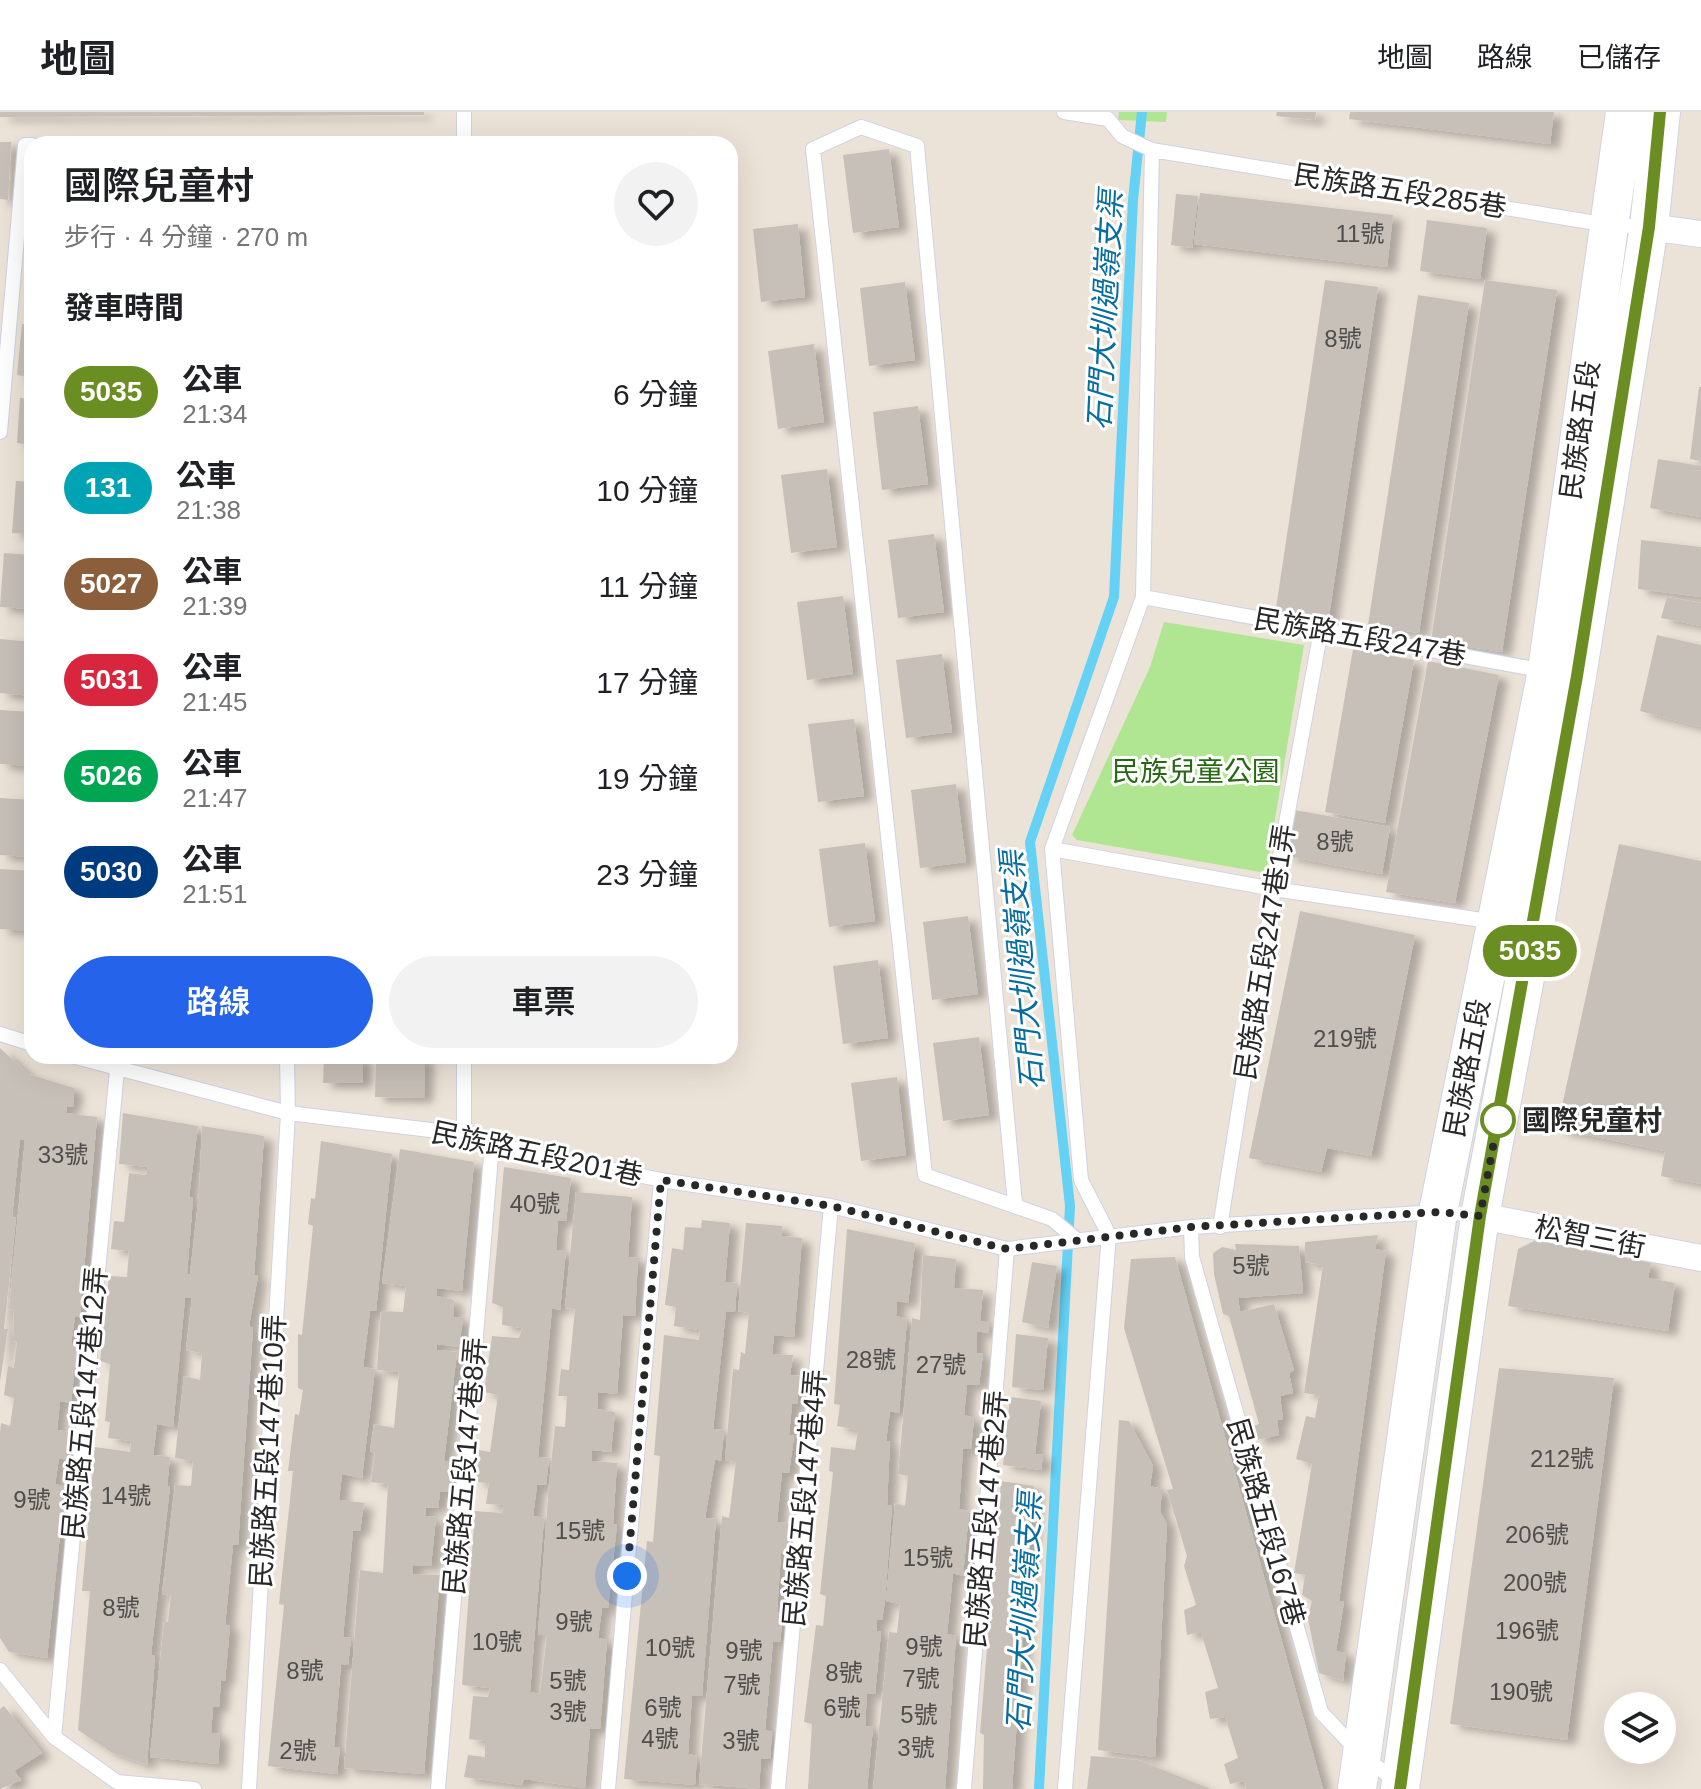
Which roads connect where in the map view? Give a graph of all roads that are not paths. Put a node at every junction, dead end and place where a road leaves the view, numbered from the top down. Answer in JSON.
{"nodes":[{"id":1,"x":464,"y":112,"type":"edge"},
{"id":2,"x":1064,"y":112,"type":"edge"},
{"id":3,"x":1625,"y":112,"type":"edge"},
{"id":4,"x":1661,"y":112,"type":"edge"},
{"id":5,"x":464,"y":136,"type":"edge"},
{"id":6,"x":1152,"y":150,"type":"junction"},
{"id":7,"x":24,"y":156,"type":"edge"},
{"id":8,"x":1608,"y":225,"type":"junction"},
{"id":9,"x":1649,"y":227,"type":"junction"},
{"id":10,"x":1701,"y":234,"type":"edge"},
{"id":11,"x":0,"y":432,"type":"edge"},
{"id":12,"x":1143,"y":597,"type":"junction"},
{"id":13,"x":1321,"y":630,"type":"junction"},
{"id":14,"x":1562,"y":674,"type":"junction"},
{"id":15,"x":1052,"y":849,"type":"junction"},
{"id":16,"x":1274,"y":889,"type":"junction"},
{"id":17,"x":1515,"y":926,"type":"junction"},
{"id":18,"x":0,"y":1034,"type":"edge"},
{"id":19,"x":24,"y":1042,"type":"edge"},
{"id":20,"x":98,"y":1064,"type":"edge"},
{"id":21,"x":287,"y":1064,"type":"edge"},
{"id":22,"x":464,"y":1064,"type":"edge"},
{"id":23,"x":117,"y":1070,"type":"junction"},
{"id":24,"x":288,"y":1113,"type":"junction"},
{"id":25,"x":464,"y":1134,"type":"junction"},
{"id":26,"x":492,"y":1144,"type":"junction"},
{"id":27,"x":661,"y":1180,"type":"junction"},
{"id":28,"x":1015,"y":1204,"type":"junction"},
{"id":29,"x":831,"y":1206,"type":"junction"},
{"id":30,"x":1438,"y":1212,"type":"junction"},
{"id":31,"x":1480,"y":1216,"type":"junction"},
{"id":32,"x":1191,"y":1227,"type":"junction"},
{"id":33,"x":1220,"y":1227,"type":"junction"},
{"id":34,"x":1109,"y":1235,"type":"junction"},
{"id":35,"x":1077,"y":1240,"type":"junction"},
{"id":36,"x":1007,"y":1249,"type":"junction"},
{"id":37,"x":1701,"y":1258,"type":"edge"},
{"id":38,"x":0,"y":1670,"type":"edge"},
{"id":39,"x":54,"y":1737,"type":"junction"},
{"id":40,"x":1359,"y":1773,"type":"edge"},
{"id":41,"x":119,"y":1786,"type":"edge"},
{"id":42,"x":1400,"y":1786,"type":"edge"},
{"id":43,"x":194,"y":1789,"type":"edge"},
{"id":44,"x":249,"y":1789,"type":"edge"},
{"id":45,"x":438,"y":1789,"type":"edge"},
{"id":46,"x":608,"y":1789,"type":"edge"},
{"id":47,"x":778,"y":1789,"type":"edge"},
{"id":48,"x":964,"y":1789,"type":"edge"},
{"id":49,"x":1065,"y":1789,"type":"edge"}],
"edges":[{"from":1,"to":5,"type":"lane"},
{"from":2,"to":6,"type":"lane","name":"民族路五段285巷"},
{"from":3,"to":8,"type":"main road","name":"民族路五段"},
{"from":4,"to":9,"type":"main road","name":"民族路五段"},
{"from":6,"to":8,"type":"lane","name":"民族路五段285巷"},
{"from":6,"to":12,"type":"lane"},
{"from":7,"to":11,"type":"lane"},
{"from":8,"to":9,"type":"lane","name":"民族路五段285巷"},
{"from":8,"to":14,"type":"main road","name":"民族路五段"},
{"from":9,"to":10,"type":"street"},
{"from":9,"to":14,"type":"main road","name":"民族路五段"},
{"from":12,"to":13,"type":"lane","name":"民族路五段247巷"},
{"from":12,"to":15,"type":"lane"},
{"from":13,"to":14,"type":"lane","name":"民族路五段247巷"},
{"from":13,"to":16,"type":"lane","name":"民族路五段247巷1弄"},
{"from":14,"to":17,"type":"main road","name":"民族路五段"},
{"from":15,"to":16,"type":"lane"},
{"from":15,"to":34,"type":"lane"},
{"from":16,"to":17,"type":"lane"},
{"from":16,"to":33,"type":"lane","name":"民族路五段247巷1弄"},
{"from":17,"to":30,"type":"main road","name":"民族路五段"},
{"from":17,"to":31,"type":"main road","name":"民族路五段"},
{"from":18,"to":19,"type":"lane"},
{"from":20,"to":23,"type":"lane","name":"民族路五段201巷"},
{"from":21,"to":24,"type":"lane","name":"民族路五段147巷10弄"},
{"from":22,"to":25,"type":"lane"},
{"from":23,"to":24,"type":"lane","name":"民族路五段201巷"},
{"from":23,"to":39,"type":"lane","name":"民族路五段147巷12弄"},
{"from":24,"to":25,"type":"lane","name":"民族路五段201巷"},
{"from":24,"to":44,"type":"lane","name":"民族路五段147巷10弄"},
{"from":25,"to":26,"type":"lane","name":"民族路五段201巷"},
{"from":26,"to":27,"type":"lane","name":"民族路五段201巷"},
{"from":26,"to":45,"type":"lane","name":"民族路五段147巷8弄"},
{"from":27,"to":29,"type":"lane","name":"民族路五段201巷"},
{"from":27,"to":46,"type":"lane"},
{"from":28,"to":28,"type":"lane"},
{"from":28,"to":35,"type":"lane"},
{"from":29,"to":36,"type":"lane","name":"民族路五段201巷"},
{"from":29,"to":47,"type":"lane","name":"民族路五段147巷4弄"},
{"from":30,"to":31,"type":"lane","name":"民族路五段201巷"},
{"from":30,"to":33,"type":"lane","name":"民族路五段201巷"},
{"from":30,"to":40,"type":"main road","name":"民族路五段"},
{"from":31,"to":37,"type":"street","name":"松智三街"},
{"from":31,"to":42,"type":"main road","name":"民族路五段"},
{"from":32,"to":33,"type":"lane","name":"民族路五段201巷"},
{"from":32,"to":34,"type":"lane","name":"民族路五段201巷"},
{"from":32,"to":40,"type":"lane","name":"民族路五段167巷"},
{"from":34,"to":35,"type":"lane","name":"民族路五段201巷"},
{"from":34,"to":49,"type":"lane"},
{"from":35,"to":36,"type":"lane","name":"民族路五段201巷"},
{"from":36,"to":48,"type":"lane","name":"民族路五段147巷2弄"},
{"from":38,"to":39,"type":"lane"},
{"from":39,"to":41,"type":"lane"},
{"from":40,"to":42,"type":"lane","name":"民族路五段167巷"},
{"from":41,"to":43,"type":"lane"}]}
